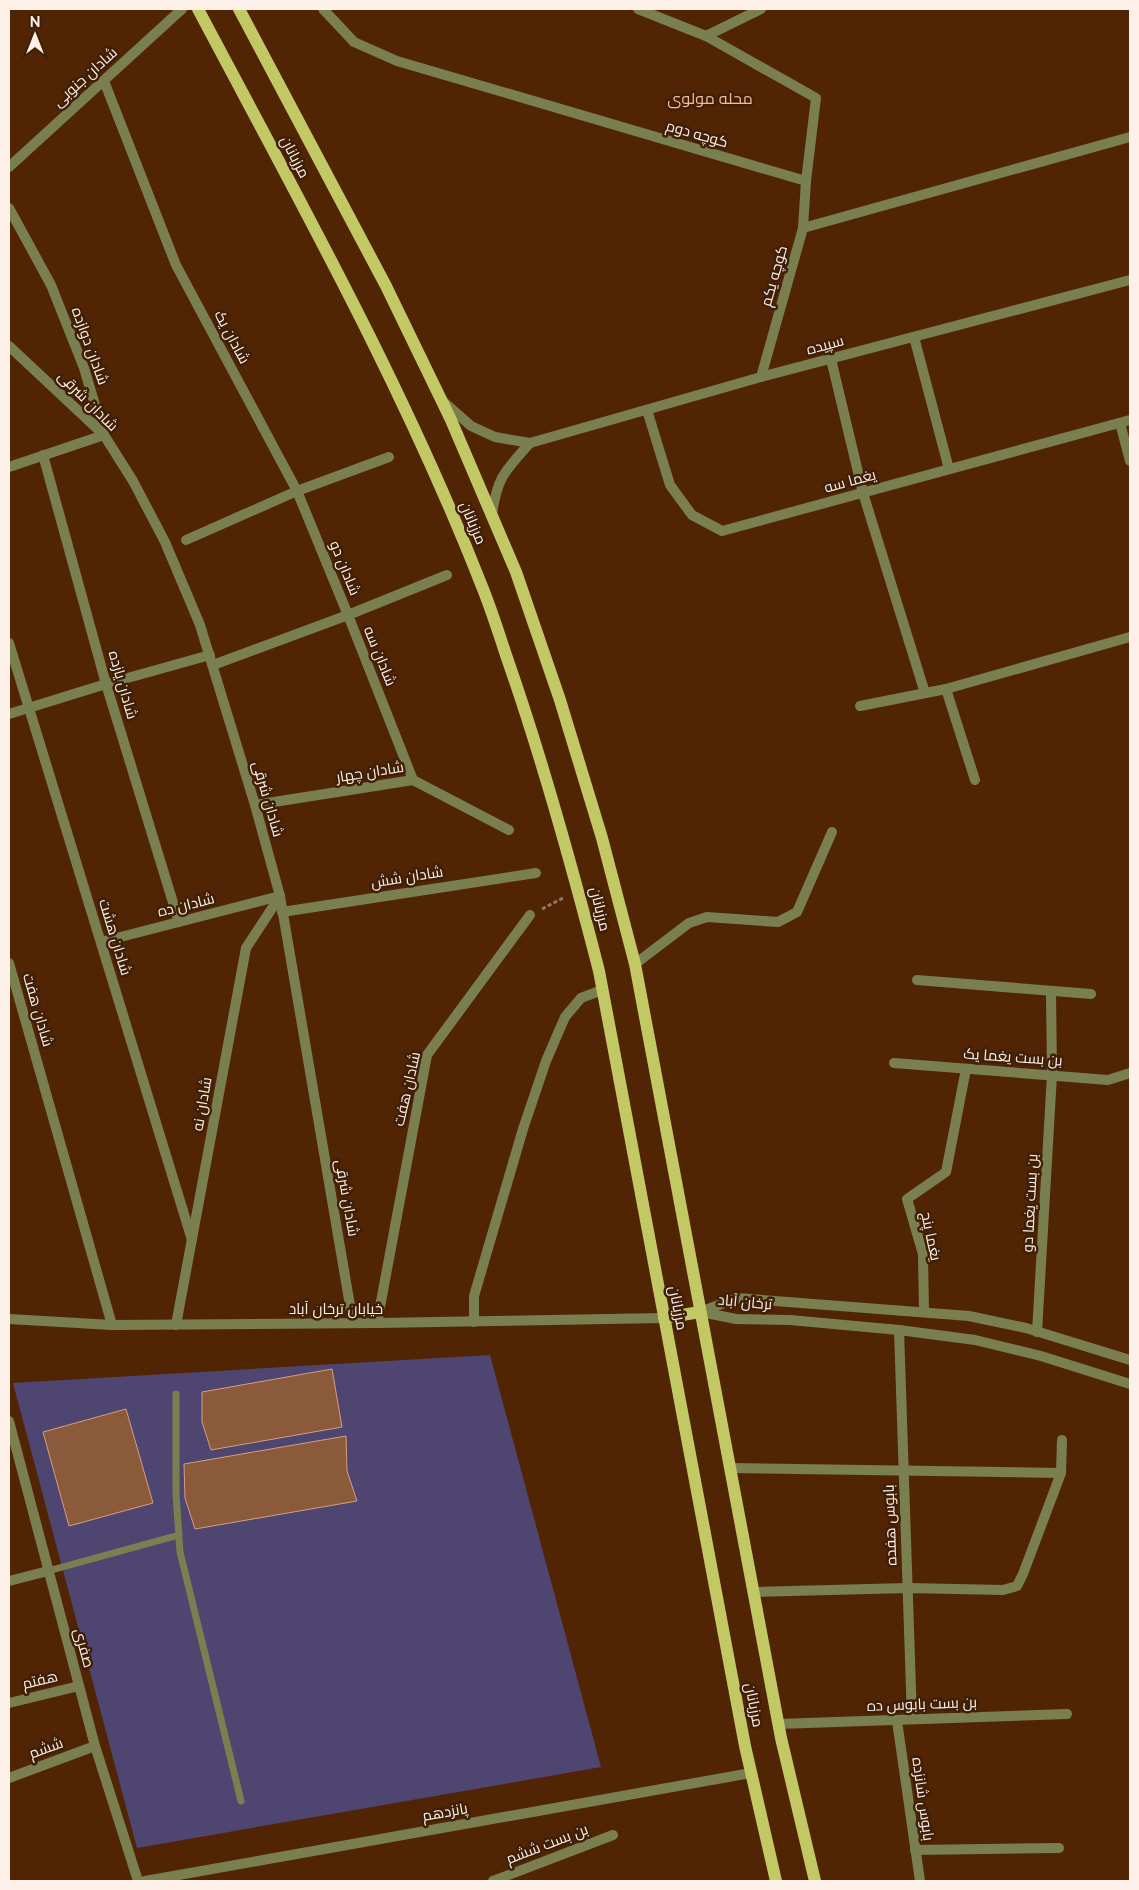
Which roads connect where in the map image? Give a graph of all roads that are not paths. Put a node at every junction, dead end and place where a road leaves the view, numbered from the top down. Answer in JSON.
{"nodes":[{"id":1,"x":182,"y":9,"type":"edge"},
{"id":2,"x":198,"y":9,"type":"edge"},
{"id":3,"x":239,"y":9,"type":"edge"},
{"id":4,"x":323,"y":9,"type":"edge"},
{"id":5,"x":638,"y":9,"type":"edge"},
{"id":6,"x":761,"y":9,"type":"edge"},
{"id":7,"x":706,"y":36,"type":"junction"},
{"id":8,"x":104,"y":81,"type":"junction"},
{"id":9,"x":1130,"y":137,"type":"edge"},
{"id":10,"x":9,"y":167,"type":"edge"},
{"id":11,"x":806,"y":182,"type":"junction"},
{"id":12,"x":9,"y":208,"type":"edge"},
{"id":13,"x":803,"y":228,"type":"junction"},
{"id":14,"x":1130,"y":280,"type":"edge"},
{"id":15,"x":914,"y":337,"type":"junction"},
{"id":16,"x":9,"y":346,"type":"edge"},
{"id":17,"x":831,"y":359,"type":"junction"},
{"id":18,"x":761,"y":377,"type":"junction"},
{"id":19,"x":442,"y":401,"type":"junction"},
{"id":20,"x":647,"y":410,"type":"junction"},
{"id":21,"x":1130,"y":420,"type":"edge"},
{"id":22,"x":1120,"y":423,"type":"junction"},
{"id":23,"x":104,"y":435,"type":"junction"},
{"id":24,"x":530,"y":443,"type":"junction"},
{"id":25,"x":43,"y":455,"type":"junction"},
{"id":26,"x":389,"y":457,"type":"dead end"},
{"id":27,"x":1130,"y":461,"type":"edge"},
{"id":28,"x":9,"y":467,"type":"edge"},
{"id":29,"x":950,"y":469,"type":"junction"},
{"id":30,"x":297,"y":491,"type":"junction"},
{"id":31,"x":863,"y":493,"type":"junction"},
{"id":32,"x":492,"y":515,"type":"junction"},
{"id":33,"x":186,"y":540,"type":"dead end"},
{"id":34,"x":447,"y":574,"type":"dead end"},
{"id":35,"x":348,"y":614,"type":"junction"},
{"id":36,"x":1130,"y":637,"type":"edge"},
{"id":37,"x":9,"y":643,"type":"edge"},
{"id":38,"x":212,"y":660,"type":"junction"},
{"id":39,"x":106,"y":684,"type":"junction"},
{"id":40,"x":946,"y":689,"type":"junction"},
{"id":41,"x":925,"y":693,"type":"junction"},
{"id":42,"x":860,"y":706,"type":"dead end"},
{"id":43,"x":28,"y":707,"type":"junction"},
{"id":44,"x":9,"y":714,"type":"edge"},
{"id":45,"x":413,"y":780,"type":"junction"},
{"id":46,"x":974,"y":780,"type":"dead end"},
{"id":47,"x":255,"y":805,"type":"junction"},
{"id":48,"x":509,"y":830,"type":"dead end"},
{"id":49,"x":832,"y":832,"type":"dead end"},
{"id":50,"x":536,"y":872,"type":"dead end"},
{"id":51,"x":280,"y":896,"type":"junction"},
{"id":52,"x":282,"y":912,"type":"junction"},
{"id":53,"x":530,"y":915,"type":"road end"},
{"id":54,"x":179,"y":922,"type":"junction"},
{"id":55,"x":101,"y":942,"type":"junction"},
{"id":56,"x":9,"y":962,"type":"edge"},
{"id":57,"x":634,"y":964,"type":"junction"},
{"id":58,"x":917,"y":980,"type":"dead end"},
{"id":59,"x":602,"y":990,"type":"junction"},
{"id":60,"x":1051,"y":991,"type":"junction"},
{"id":61,"x":1091,"y":994,"type":"dead end"},
{"id":62,"x":894,"y":1063,"type":"dead end"},
{"id":63,"x":966,"y":1069,"type":"junction"},
{"id":64,"x":1130,"y":1073,"type":"edge"},
{"id":65,"x":1052,"y":1075,"type":"junction"},
{"id":66,"x":192,"y":1240,"type":"junction"},
{"id":67,"x":700,"y":1312,"type":"junction"},
{"id":68,"x":924,"y":1312,"type":"junction"},
{"id":69,"x":664,"y":1318,"type":"junction"},
{"id":70,"x":9,"y":1319,"type":"edge"},
{"id":71,"x":474,"y":1322,"type":"junction"},
{"id":72,"x":353,"y":1324,"type":"junction"},
{"id":73,"x":377,"y":1324,"type":"junction"},
{"id":74,"x":176,"y":1325,"type":"junction"},
{"id":75,"x":112,"y":1326,"type":"junction"},
{"id":76,"x":899,"y":1330,"type":"junction"},
{"id":77,"x":1037,"y":1332,"type":"junction"},
{"id":78,"x":1130,"y":1360,"type":"edge"},
{"id":79,"x":1130,"y":1384,"type":"edge"},
{"id":80,"x":176,"y":1394,"type":"dead end"},
{"id":81,"x":10,"y":1428,"type":"edge"},
{"id":82,"x":1062,"y":1440,"type":"dead end"},
{"id":83,"x":730,"y":1468,"type":"junction"},
{"id":84,"x":903,"y":1470,"type":"junction"},
{"id":85,"x":1061,"y":1473,"type":"junction"},
{"id":86,"x":179,"y":1535,"type":"junction"},
{"id":87,"x":48,"y":1571,"type":"junction"},
{"id":88,"x":9,"y":1581,"type":"edge"},
{"id":89,"x":908,"y":1588,"type":"junction"},
{"id":90,"x":753,"y":1592,"type":"junction"},
{"id":91,"x":79,"y":1686,"type":"junction"},
{"id":92,"x":9,"y":1703,"type":"edge"},
{"id":93,"x":1067,"y":1714,"type":"dead end"},
{"id":94,"x":912,"y":1719,"type":"junction"},
{"id":95,"x":897,"y":1720,"type":"junction"},
{"id":96,"x":778,"y":1724,"type":"junction"},
{"id":97,"x":95,"y":1746,"type":"junction"},
{"id":98,"x":751,"y":1773,"type":"junction"},
{"id":99,"x":9,"y":1778,"type":"edge"},
{"id":100,"x":241,"y":1801,"type":"dead end"},
{"id":101,"x":612,"y":1835,"type":"dead end"},
{"id":102,"x":1058,"y":1848,"type":"dead end"},
{"id":103,"x":915,"y":1850,"type":"junction"},
{"id":104,"x":138,"y":1881,"type":"edge"},
{"id":105,"x":145,"y":1881,"type":"edge"},
{"id":106,"x":493,"y":1881,"type":"edge"},
{"id":107,"x":776,"y":1881,"type":"edge"},
{"id":108,"x":814,"y":1881,"type":"edge"},
{"id":109,"x":920,"y":1881,"type":"edge"}],
"edges":[{"from":1,"to":8,"type":"street","name":"شادان جنوبی"},
{"from":2,"to":59,"type":"main road","name":"مرزبانان"},
{"from":3,"to":19,"type":"main road","name":"مرزبانان"},
{"from":4,"to":11,"type":"street","name":"کوچه دوم"},
{"from":5,"to":7,"type":"street"},
{"from":6,"to":7,"type":"street"},
{"from":7,"to":11,"type":"street"},
{"from":8,"to":10,"type":"street","name":"شادان جنوبی"},
{"from":8,"to":30,"type":"street","name":"شادان یک"},
{"from":9,"to":13,"type":"street"},
{"from":11,"to":13,"type":"street","name":"کوچه یکم"},
{"from":12,"to":23,"type":"street","name":"شادان دوازده"},
{"from":13,"to":18,"type":"street","name":"کوچه یکم"},
{"from":14,"to":15,"type":"street","name":"سپیده"},
{"from":15,"to":17,"type":"street","name":"سپیده"},
{"from":15,"to":29,"type":"street"},
{"from":16,"to":23,"type":"street","name":"شادان شرقی"},
{"from":17,"to":18,"type":"street","name":"سپیده"},
{"from":17,"to":31,"type":"street"},
{"from":18,"to":20,"type":"street","name":"سپیده"},
{"from":19,"to":24,"type":"street","name":"سپیده"},
{"from":19,"to":32,"type":"main road","name":"مرزبانان"},
{"from":20,"to":24,"type":"street","name":"سپیده"},
{"from":20,"to":31,"type":"street","name":"یغما سه"},
{"from":21,"to":22,"type":"street","name":"یغما سه"},
{"from":22,"to":27,"type":"street"},
{"from":22,"to":29,"type":"street","name":"یغما سه"},
{"from":23,"to":25,"type":"street"},
{"from":23,"to":38,"type":"street","name":"شادان شرقی"},
{"from":24,"to":32,"type":"street"},
{"from":25,"to":28,"type":"street"},
{"from":25,"to":39,"type":"street","name":"شادان یازده"},
{"from":26,"to":30,"type":"street"},
{"from":29,"to":31,"type":"street","name":"یغما سه"},
{"from":30,"to":33,"type":"street"},
{"from":30,"to":35,"type":"street","name":"شادان دو"},
{"from":31,"to":41,"type":"street"},
{"from":32,"to":57,"type":"main road","name":"مرزبانان"},
{"from":34,"to":35,"type":"street","name":"شادان سه"},
{"from":35,"to":38,"type":"street","name":"شادان دو"},
{"from":35,"to":45,"type":"street","name":"شادان سه"},
{"from":36,"to":40,"type":"street"},
{"from":37,"to":43,"type":"street","name":"شادان هشت"},
{"from":38,"to":39,"type":"street","name":"شادان دو"},
{"from":38,"to":47,"type":"street","name":"شادان شرقی"},
{"from":39,"to":43,"type":"street","name":"شادان دو"},
{"from":39,"to":54,"type":"street","name":"شادان یازده"},
{"from":40,"to":41,"type":"street"},
{"from":40,"to":46,"type":"street"},
{"from":41,"to":42,"type":"street"},
{"from":43,"to":44,"type":"street","name":"شادان دو"},
{"from":43,"to":55,"type":"street","name":"شادان هشت"},
{"from":45,"to":47,"type":"street","name":"شادان چهار"},
{"from":45,"to":48,"type":"street","name":"شادان چهار"},
{"from":47,"to":51,"type":"street","name":"شادان شرقی"},
{"from":49,"to":57,"type":"street"},
{"from":50,"to":52,"type":"street","name":"شادان شش"},
{"from":51,"to":52,"type":"street","name":"شادان شرقی"},
{"from":51,"to":54,"type":"street","name":"شادان ده"},
{"from":51,"to":66,"type":"street","name":"شادان نه"},
{"from":52,"to":72,"type":"street","name":"شادان شرقی"},
{"from":53,"to":73,"type":"street","name":"شادان هفت"},
{"from":54,"to":55,"type":"street","name":"شادان ده"},
{"from":55,"to":66,"type":"street","name":"شادان هشت"},
{"from":56,"to":75,"type":"street","name":"شادان هفت"},
{"from":57,"to":67,"type":"main road","name":"مرزبانان"},
{"from":58,"to":60,"type":"street"},
{"from":59,"to":69,"type":"main road","name":"مرزبانان"},
{"from":59,"to":71,"type":"street"},
{"from":60,"to":61,"type":"street"},
{"from":60,"to":65,"type":"street","name":"بن بست یغما دو"},
{"from":62,"to":63,"type":"street","name":"بن بست یغما یک"},
{"from":63,"to":65,"type":"street","name":"بن بست یغما یک"},
{"from":63,"to":68,"type":"street","name":"یغما پنج"},
{"from":64,"to":65,"type":"street","name":"بن بست یغما یک"},
{"from":65,"to":77,"type":"street","name":"بن بست یغما دو"},
{"from":66,"to":74,"type":"street","name":"شادان نه"},
{"from":67,"to":68,"type":"street","name":"ترخان آباد"},
{"from":67,"to":69,"type":"main road"},
{"from":67,"to":76,"type":"street","name":"ترخان آباد"},
{"from":67,"to":83,"type":"main road","name":"مرزبانان"},
{"from":68,"to":77,"type":"street","name":"ترخان آباد"},
{"from":69,"to":71,"type":"street","name":"خیابان ترخان آباد"},
{"from":69,"to":98,"type":"main road","name":"مرزبانان"},
{"from":70,"to":75,"type":"street","name":"خیابان ترخان آباد"},
{"from":71,"to":73,"type":"street","name":"خیابان ترخان آباد"},
{"from":72,"to":73,"type":"street","name":"خیابان ترخان آباد"},
{"from":72,"to":74,"type":"street","name":"خیابان ترخان آباد"},
{"from":74,"to":75,"type":"street","name":"خیابان ترخان آباد"},
{"from":76,"to":79,"type":"street","name":"ترخان آباد"},
{"from":76,"to":84,"type":"street","name":"بابوس هفده"},
{"from":77,"to":78,"type":"street","name":"ترخان آباد"},
{"from":80,"to":86,"type":"lane"},
{"from":81,"to":87,"type":"street","name":"صفری"},
{"from":82,"to":85,"type":"street"},
{"from":83,"to":84,"type":"street"},
{"from":83,"to":90,"type":"main road","name":"مرزبانان"},
{"from":84,"to":85,"type":"street"},
{"from":84,"to":89,"type":"street","name":"بابوس هفده"},
{"from":85,"to":89,"type":"street"},
{"from":86,"to":87,"type":"lane"},
{"from":86,"to":100,"type":"lane"},
{"from":87,"to":88,"type":"street"},
{"from":87,"to":91,"type":"street","name":"صفری"},
{"from":89,"to":90,"type":"street"},
{"from":89,"to":94,"type":"street","name":"بابوس هفده"},
{"from":90,"to":96,"type":"main road","name":"مرزبانان"},
{"from":91,"to":92,"type":"street","name":"هفتم"},
{"from":91,"to":97,"type":"street","name":"صفری"},
{"from":93,"to":94,"type":"street","name":"بن بست بابوس ده"},
{"from":94,"to":95,"type":"street","name":"بن بست بابوس ده"},
{"from":95,"to":96,"type":"street","name":"بن بست بابوس ده"},
{"from":95,"to":103,"type":"street","name":"بابوس شانزده"},
{"from":96,"to":108,"type":"main road","name":"مرزبانان"},
{"from":97,"to":99,"type":"street","name":"ششم"},
{"from":97,"to":104,"type":"street","name":"صفری"},
{"from":98,"to":105,"type":"street","name":"پانزدهم"},
{"from":98,"to":107,"type":"main road","name":"مرزبانان"},
{"from":101,"to":106,"type":"street","name":"بن بست ششم"},
{"from":102,"to":103,"type":"street"},
{"from":103,"to":109,"type":"street","name":"بابوس شانزده"}]}
